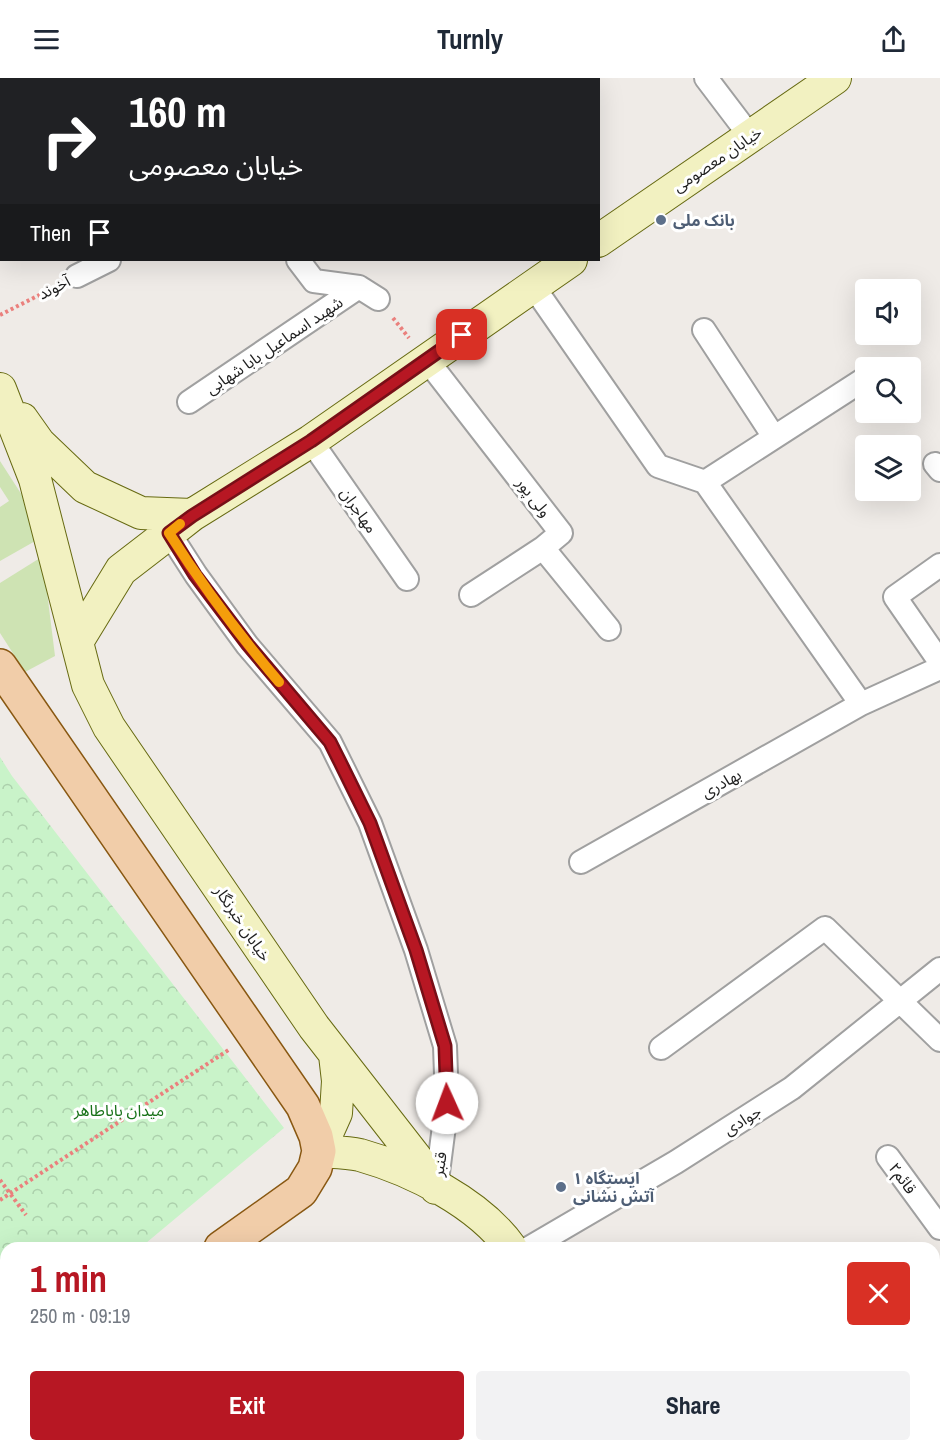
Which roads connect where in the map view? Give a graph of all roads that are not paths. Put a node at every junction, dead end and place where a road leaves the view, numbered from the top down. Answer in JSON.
{"nodes":[{"id":1,"x":706,"y":78,"type":"edge"},
{"id":2,"x":835,"y":78,"type":"edge"},
{"id":3,"x":750,"y":136,"type":"junction"},
{"id":4,"x":600,"y":239,"type":"edge"},
{"id":5,"x":107,"y":261,"type":"edge"},
{"id":6,"x":299,"y":261,"type":"edge"},
{"id":7,"x":570,"y":261,"type":"edge"},
{"id":8,"x":77,"y":276,"type":"road end"},
{"id":9,"x":533,"y":286,"type":"junction"},
{"id":10,"x":704,"y":330,"type":"dead end"},
{"id":11,"x":427,"y":360,"type":"junction"},
{"id":12,"x":855,"y":385,"type":"edge"},
{"id":13,"x":0,"y":389,"type":"edge"},
{"id":14,"x":189,"y":402,"type":"dead end"},
{"id":15,"x":774,"y":437,"type":"junction"},
{"id":16,"x":311,"y":441,"type":"junction"},
{"id":17,"x":705,"y":482,"type":"junction"},
{"id":18,"x":180,"y":524,"type":"junction"},
{"id":19,"x":543,"y":548,"type":"junction"},
{"id":20,"x":940,"y":565,"type":"edge"},
{"id":21,"x":407,"y":579,"type":"dead end"},
{"id":22,"x":471,"y":595,"type":"dead end"},
{"id":23,"x":609,"y":629,"type":"dead end"},
{"id":24,"x":77,"y":642,"type":"junction"},
{"id":25,"x":940,"y":662,"type":"edge"},
{"id":26,"x":0,"y":666,"type":"edge"},
{"id":27,"x":940,"y":668,"type":"edge"},
{"id":28,"x":861,"y":705,"type":"junction"},
{"id":29,"x":581,"y":862,"type":"dead end"},
{"id":30,"x":940,"y":969,"type":"edge"},
{"id":31,"x":901,"y":1001,"type":"junction"},
{"id":32,"x":940,"y":1040,"type":"edge"},
{"id":33,"x":661,"y":1048,"type":"dead end"},
{"id":34,"x":335,"y":1055,"type":"junction"},
{"id":35,"x":319,"y":1151,"type":"junction"},
{"id":36,"x":888,"y":1157,"type":"dead end"},
{"id":37,"x":436,"y":1188,"type":"junction"},
{"id":38,"x":940,"y":1228,"type":"edge"},
{"id":39,"x":229,"y":1242,"type":"edge"},
{"id":40,"x":507,"y":1242,"type":"edge"},
{"id":41,"x":539,"y":1242,"type":"edge"}],
"edges":[{"from":1,"to":3,"type":"street"},
{"from":2,"to":3,"type":"main road","name":"خیابان معصومی"},
{"from":3,"to":4,"type":"main road","name":"خیابان معصومی"},
{"from":5,"to":8,"type":"street","name":"آخوند"},
{"from":6,"to":14,"type":"street","name":"شهید اسماعیل بابا شهابی"},
{"from":7,"to":9,"type":"main road"},
{"from":9,"to":11,"type":"main road"},
{"from":9,"to":17,"type":"street"},
{"from":10,"to":15,"type":"street"},
{"from":11,"to":16,"type":"main road"},
{"from":11,"to":19,"type":"street","name":"ولی پور"},
{"from":12,"to":15,"type":"street"},
{"from":13,"to":18,"type":"main road"},
{"from":13,"to":24,"type":"main road","name":"خیابان خبرنگار"},
{"from":15,"to":17,"type":"street"},
{"from":16,"to":18,"type":"main road"},
{"from":16,"to":21,"type":"street","name":"مهاجران"},
{"from":17,"to":28,"type":"street"},
{"from":18,"to":24,"type":"main road"},
{"from":18,"to":37,"type":"street","name":"قنبر"},
{"from":19,"to":22,"type":"street"},
{"from":19,"to":23,"type":"street"},
{"from":20,"to":25,"type":"street"},
{"from":24,"to":34,"type":"main road","name":"خیابان خبرنگار"},
{"from":26,"to":35,"type":"main road"},
{"from":27,"to":28,"type":"street","name":"بهادری"},
{"from":28,"to":29,"type":"street","name":"بهادری"},
{"from":30,"to":31,"type":"street","name":"جوادی"},
{"from":31,"to":32,"type":"street"},
{"from":31,"to":33,"type":"street"},
{"from":31,"to":41,"type":"street","name":"جوادی"},
{"from":34,"to":35,"type":"main road"},
{"from":34,"to":37,"type":"main road","name":"خیابان خبرنگار"},
{"from":35,"to":37,"type":"main road","name":"خیابان خبرنگار"},
{"from":35,"to":39,"type":"main road"},
{"from":36,"to":38,"type":"street","name":"قائم۲"},
{"from":37,"to":40,"type":"main road","name":"خیابان خبرنگار"}]}
